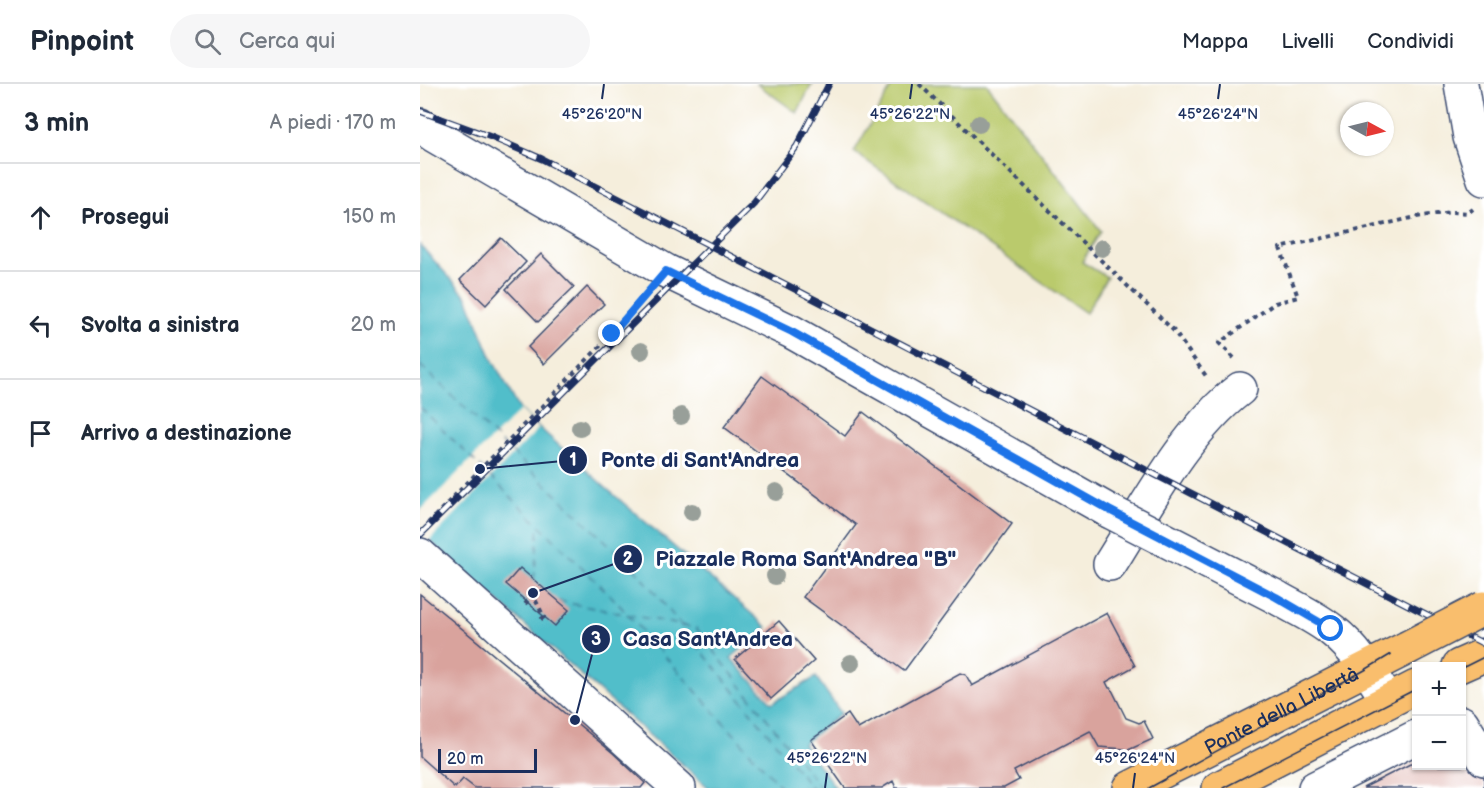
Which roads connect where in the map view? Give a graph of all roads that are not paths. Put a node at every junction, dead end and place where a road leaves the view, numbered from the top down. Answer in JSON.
{"nodes":[{"id":1,"x":1461,"y":84,"type":"edge"},
{"id":2,"x":420,"y":125,"type":"edge"},
{"id":3,"x":1484,"y":179,"type":"edge"},
{"id":4,"x":1233,"y":383,"type":"road end"},
{"id":5,"x":1110,"y":564,"type":"dead end"},
{"id":6,"x":425,"y":570,"type":"edge"},
{"id":7,"x":1484,"y":608,"type":"edge"},
{"id":8,"x":1484,"y":655,"type":"edge"},
{"id":9,"x":1466,"y":663,"type":"edge"},
{"id":10,"x":1368,"y":668,"type":"junction"},
{"id":11,"x":1402,"y":694,"type":"edge"},
{"id":12,"x":1466,"y":731,"type":"edge"},
{"id":13,"x":1412,"y":739,"type":"edge"},
{"id":14,"x":1484,"y":759,"type":"edge"},
{"id":15,"x":679,"y":788,"type":"edge"},
{"id":16,"x":1130,"y":788,"type":"edge"},
{"id":17,"x":1219,"y":788,"type":"edge"},
{"id":18,"x":1315,"y":788,"type":"edge"}],
"edges":[{"from":1,"to":3,"type":"street"},
{"from":2,"to":10,"type":"street","bridge":true},
{"from":4,"to":5,"type":"street"},
{"from":6,"to":15,"type":"street"},
{"from":7,"to":10,"type":"main road","name":"Ponte della Libertà","bridge":true},
{"from":8,"to":9,"type":"main road"},
{"from":10,"to":11,"type":"street","name":"Ponte della Libertà"},
{"from":10,"to":16,"type":"main road","name":"Ponte della Libertà"},
{"from":11,"to":17,"type":"main road","name":"Ponte della Libertà"},
{"from":12,"to":14,"type":"street"},
{"from":13,"to":18,"type":"street"}]}
